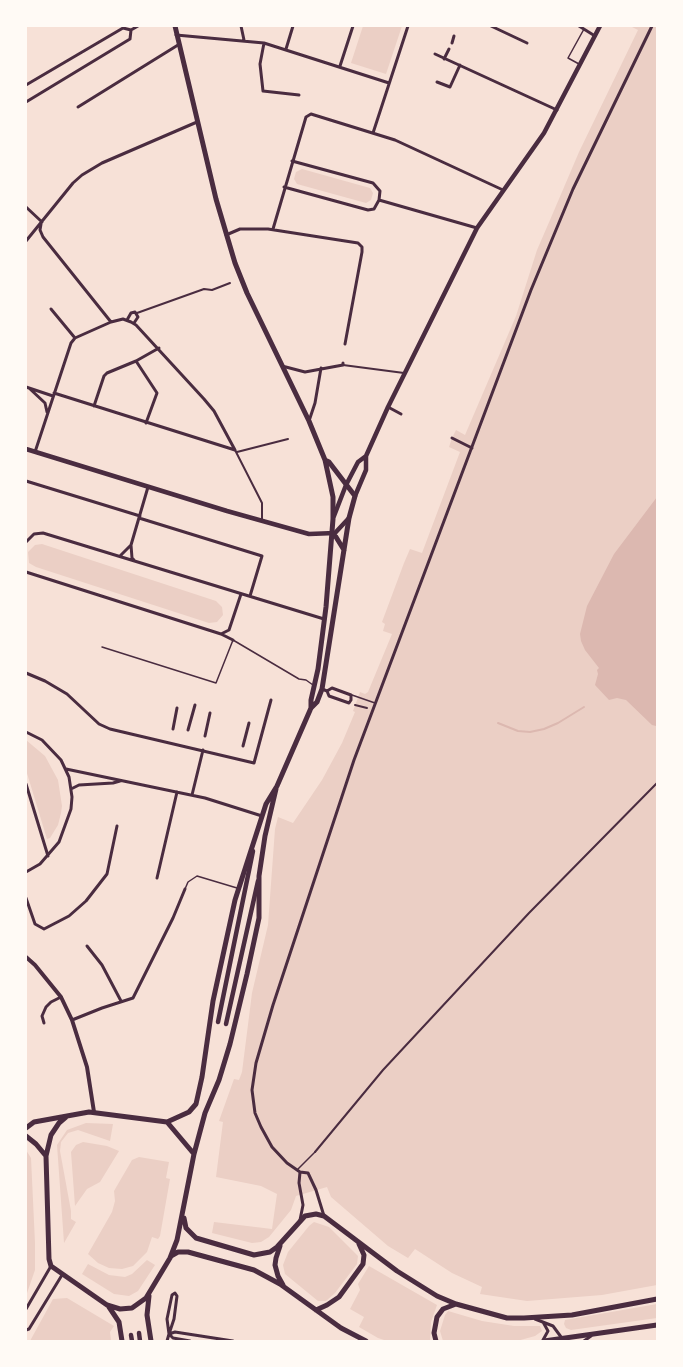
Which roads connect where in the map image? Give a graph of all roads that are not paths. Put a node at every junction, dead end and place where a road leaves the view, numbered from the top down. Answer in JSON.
{"nodes":[{"id":1,"x":138,"y":26,"type":"edge"},
{"id":2,"x":175,"y":26,"type":"edge"},
{"id":3,"x":241,"y":26,"type":"edge"},
{"id":4,"x":294,"y":26,"type":"edge"},
{"id":5,"x":353,"y":26,"type":"edge"},
{"id":6,"x":408,"y":26,"type":"edge"},
{"id":7,"x":491,"y":26,"type":"edge"},
{"id":8,"x":579,"y":26,"type":"edge"},
{"id":9,"x":600,"y":26,"type":"edge"},
{"id":10,"x":652,"y":26,"type":"edge"},
{"id":11,"x":584,"y":29,"type":"junction"},
{"id":12,"x":131,"y":30,"type":"junction"},
{"id":13,"x":176,"y":35,"type":"junction"},
{"id":14,"x":454,"y":36,"type":"dead end"},
{"id":15,"x":595,"y":36,"type":"junction"},
{"id":16,"x":244,"y":40,"type":"junction"},
{"id":17,"x":264,"y":43,"type":"junction"},
{"id":18,"x":452,"y":43,"type":"dead end"},
{"id":19,"x":527,"y":43,"type":"dead end"},
{"id":20,"x":178,"y":45,"type":"junction"},
{"id":21,"x":286,"y":49,"type":"junction"},
{"id":22,"x":448,"y":49,"type":"dead end"},
{"id":23,"x":435,"y":54,"type":"dead end"},
{"id":24,"x":444,"y":58,"type":"junction"},
{"id":25,"x":460,"y":65,"type":"junction"},
{"id":26,"x":580,"y":65,"type":"junction"},
{"id":27,"x":340,"y":66,"type":"junction"},
{"id":28,"x":437,"y":82,"type":"dead end"},
{"id":29,"x":389,"y":83,"type":"junction"},
{"id":30,"x":26,"y":85,"type":"edge"},
{"id":31,"x":299,"y":95,"type":"dead end"},
{"id":32,"x":26,"y":102,"type":"edge"},
{"id":33,"x":78,"y":107,"type":"dead end"},
{"id":34,"x":557,"y":110,"type":"junction"},
{"id":35,"x":197,"y":122,"type":"junction"},
{"id":36,"x":373,"y":133,"type":"junction"},
{"id":37,"x":292,"y":161,"type":"junction"},
{"id":38,"x":284,"y":187,"type":"junction"},
{"id":39,"x":503,"y":190,"type":"junction"},
{"id":40,"x":379,"y":200,"type":"junction"},
{"id":41,"x":26,"y":207,"type":"edge"},
{"id":42,"x":42,"y":222,"type":"junction"},
{"id":43,"x":477,"y":228,"type":"junction"},
{"id":44,"x":273,"y":229,"type":"junction"},
{"id":45,"x":226,"y":235,"type":"junction"},
{"id":46,"x":26,"y":241,"type":"edge"},
{"id":47,"x":230,"y":283,"type":"dead end"},
{"id":48,"x":51,"y":309,"type":"dead end"},
{"id":49,"x":137,"y":313,"type":"junction"},
{"id":50,"x":124,"y":320,"type":"junction"},
{"id":51,"x":111,"y":322,"type":"junction"},
{"id":52,"x":134,"y":324,"type":"junction"},
{"id":53,"x":75,"y":338,"type":"junction"},
{"id":54,"x":345,"y":344,"type":"dead end"},
{"id":55,"x":159,"y":348,"type":"junction"},
{"id":56,"x":136,"y":361,"type":"junction"},
{"id":57,"x":343,"y":364,"type":"joint"},
{"id":58,"x":282,"y":366,"type":"junction"},
{"id":59,"x":320,"y":368,"type":"junction"},
{"id":60,"x":405,"y":373,"type":"junction"},
{"id":61,"x":28,"y":388,"type":"edge"},
{"id":62,"x":53,"y":394,"type":"junction"},
{"id":63,"x":94,"y":406,"type":"junction"},
{"id":64,"x":388,"y":407,"type":"junction"},
{"id":65,"x":47,"y":414,"type":"junction"},
{"id":66,"x":401,"y":414,"type":"dead end"},
{"id":67,"x":309,"y":421,"type":"junction"},
{"id":68,"x":146,"y":423,"type":"junction"},
{"id":69,"x":452,"y":438,"type":"dead end"},
{"id":70,"x":288,"y":439,"type":"dead end"},
{"id":71,"x":472,"y":448,"type":"junction"},
{"id":72,"x":26,"y":449,"type":"edge"},
{"id":73,"x":236,"y":451,"type":"junction"},
{"id":74,"x":35,"y":452,"type":"junction"},
{"id":75,"x":366,"y":456,"type":"junction"},
{"id":76,"x":325,"y":460,"type":"junction"},
{"id":77,"x":26,"y":481,"type":"edge"},
{"id":78,"x":346,"y":485,"type":"junction"},
{"id":79,"x":148,"y":487,"type":"junction"},
{"id":80,"x":355,"y":496,"type":"junction"},
{"id":81,"x":139,"y":517,"type":"junction"},
{"id":82,"x":349,"y":518,"type":"junction"},
{"id":83,"x":333,"y":519,"type":"junction"},
{"id":84,"x":262,"y":521,"type":"junction"},
{"id":85,"x":331,"y":533,"type":"junction"},
{"id":86,"x":26,"y":542,"type":"edge"},
{"id":87,"x":131,"y":546,"type":"junction"},
{"id":88,"x":344,"y":550,"type":"junction"},
{"id":89,"x":120,"y":556,"type":"junction"},
{"id":90,"x":136,"y":561,"type":"junction"},
{"id":91,"x":26,"y":572,"type":"edge"},
{"id":92,"x":241,"y":594,"type":"junction"},
{"id":93,"x":251,"y":596,"type":"junction"},
{"id":94,"x":324,"y":619,"type":"junction"},
{"id":95,"x":229,"y":630,"type":"junction"},
{"id":96,"x":221,"y":634,"type":"junction"},
{"id":97,"x":232,"y":640,"type":"junction"},
{"id":98,"x":102,"y":647,"type":"dead end"},
{"id":99,"x":26,"y":673,"type":"edge"},
{"id":100,"x":314,"y":685,"type":"junction"},
{"id":101,"x":325,"y":690,"type":"junction"},
{"id":102,"x":351,"y":695,"type":"junction"},
{"id":103,"x":271,"y":700,"type":"dead end"},
{"id":104,"x":348,"y":703,"type":"junction"},
{"id":105,"x":375,"y":703,"type":"junction"},
{"id":106,"x":195,"y":705,"type":"dead end"},
{"id":107,"x":355,"y":705,"type":"joint"},
{"id":108,"x":177,"y":708,"type":"dead end"},
{"id":109,"x":311,"y":708,"type":"junction"},
{"id":110,"x":368,"y":708,"type":"dead end"},
{"id":111,"x":210,"y":713,"type":"dead end"},
{"id":112,"x":249,"y":723,"type":"dead end"},
{"id":113,"x":173,"y":729,"type":"dead end"},
{"id":114,"x":188,"y":730,"type":"dead end"},
{"id":115,"x":26,"y":732,"type":"edge"},
{"id":116,"x":205,"y":736,"type":"dead end"},
{"id":117,"x":203,"y":745,"type":"dead end"},
{"id":118,"x":243,"y":746,"type":"dead end"},
{"id":119,"x":202,"y":750,"type":"junction"},
{"id":120,"x":66,"y":769,"type":"junction"},
{"id":121,"x":120,"y":781,"type":"junction"},
{"id":122,"x":657,"y":783,"type":"edge"},
{"id":123,"x":26,"y":784,"type":"edge"},
{"id":124,"x":277,"y":786,"type":"junction"},
{"id":125,"x":71,"y":789,"type":"junction"},
{"id":126,"x":177,"y":792,"type":"junction"},
{"id":127,"x":192,"y":795,"type":"junction"},
{"id":128,"x":262,"y":816,"type":"junction"},
{"id":129,"x":117,"y":826,"type":"dead end"},
{"id":130,"x":255,"y":838,"type":"junction"},
{"id":131,"x":48,"y":856,"type":"junction"},
{"id":132,"x":26,"y":872,"type":"edge"},
{"id":133,"x":259,"y":876,"type":"junction"},
{"id":134,"x":157,"y":878,"type":"dead end"},
{"id":135,"x":185,"y":889,"type":"joint"},
{"id":136,"x":239,"y":889,"type":"junction"},
{"id":137,"x":26,"y":898,"type":"edge"},
{"id":138,"x":158,"y":940,"type":"dead end"},
{"id":139,"x":162,"y":942,"type":"junction"},
{"id":140,"x":87,"y":946,"type":"dead end"},
{"id":141,"x":26,"y":957,"type":"edge"},
{"id":142,"x":61,"y":998,"type":"junction"},
{"id":143,"x":121,"y":1002,"type":"junction"},
{"id":144,"x":72,"y":1020,"type":"junction"},
{"id":145,"x":218,"y":1022,"type":"dead end"},
{"id":146,"x":44,"y":1023,"type":"dead end"},
{"id":147,"x":226,"y":1024,"type":"dead end"},
{"id":148,"x":94,"y":1112,"type":"junction"},
{"id":149,"x":69,"y":1115,"type":"junction"},
{"id":150,"x":167,"y":1122,"type":"junction"},
{"id":151,"x":26,"y":1128,"type":"edge"},
{"id":152,"x":26,"y":1136,"type":"edge"},
{"id":153,"x":315,"y":1152,"type":"joint"},
{"id":154,"x":194,"y":1154,"type":"junction"},
{"id":155,"x":46,"y":1156,"type":"junction"},
{"id":156,"x":298,"y":1171,"type":"junction"},
{"id":157,"x":183,"y":1215,"type":"junction"},
{"id":158,"x":324,"y":1216,"type":"junction"},
{"id":159,"x":300,"y":1220,"type":"junction"},
{"id":160,"x":283,"y":1241,"type":"junction"},
{"id":161,"x":358,"y":1242,"type":"junction"},
{"id":162,"x":170,"y":1258,"type":"junction"},
{"id":163,"x":51,"y":1266,"type":"junction"},
{"id":164,"x":62,"y":1275,"type":"junction"},
{"id":165,"x":288,"y":1290,"type":"junction"},
{"id":166,"x":150,"y":1293,"type":"junction"},
{"id":167,"x":657,"y":1299,"type":"edge"},
{"id":168,"x":456,"y":1304,"type":"junction"},
{"id":169,"x":107,"y":1305,"type":"junction"},
{"id":170,"x":26,"y":1309,"type":"edge"},
{"id":171,"x":316,"y":1310,"type":"junction"},
{"id":172,"x":530,"y":1318,"type":"junction"},
{"id":173,"x":543,"y":1322,"type":"junction"},
{"id":174,"x":657,"y":1325,"type":"edge"},
{"id":175,"x":26,"y":1330,"type":"edge"},
{"id":176,"x":606,"y":1332,"type":"junction"},
{"id":177,"x":139,"y":1333,"type":"dead end"},
{"id":178,"x":169,"y":1334,"type":"junction"},
{"id":179,"x":352,"y":1334,"type":"junction"},
{"id":180,"x":131,"y":1335,"type":"dead end"},
{"id":181,"x":563,"y":1339,"type":"edge"},
{"id":182,"x":122,"y":1341,"type":"edge"},
{"id":183,"x":132,"y":1341,"type":"edge"},
{"id":184,"x":140,"y":1341,"type":"edge"},
{"id":185,"x":151,"y":1341,"type":"edge"},
{"id":186,"x":167,"y":1341,"type":"edge"},
{"id":187,"x":190,"y":1341,"type":"edge"},
{"id":188,"x":233,"y":1341,"type":"edge"},
{"id":189,"x":357,"y":1341,"type":"edge"},
{"id":190,"x":366,"y":1341,"type":"edge"},
{"id":191,"x":436,"y":1341,"type":"edge"},
{"id":192,"x":543,"y":1341,"type":"edge"},
{"id":193,"x":584,"y":1341,"type":"edge"}],
"edges":[{"from":1,"to":12,"type":"street"},
{"from":2,"to":13,"type":"highway"},
{"from":3,"to":16,"type":"street"},
{"from":4,"to":21,"type":"street"},
{"from":5,"to":27,"type":"street"},
{"from":6,"to":29,"type":"street"},
{"from":7,"to":19,"type":"street"},
{"from":8,"to":11,"type":"street"},
{"from":9,"to":15,"type":"main road"},
{"from":10,"to":71,"type":"street"},
{"from":11,"to":15,"type":"street"},
{"from":11,"to":26,"type":"lane"},
{"from":12,"to":30,"type":"street"},
{"from":12,"to":32,"type":"street"},
{"from":13,"to":16,"type":"street"},
{"from":13,"to":20,"type":"highway"},
{"from":14,"to":18,"type":"street"},
{"from":15,"to":26,"type":"main road"},
{"from":16,"to":17,"type":"street"},
{"from":17,"to":21,"type":"street"},
{"from":17,"to":31,"type":"street"},
{"from":20,"to":33,"type":"street"},
{"from":20,"to":35,"type":"highway"},
{"from":21,"to":27,"type":"street"},
{"from":22,"to":24,"type":"street"},
{"from":23,"to":24,"type":"street"},
{"from":24,"to":25,"type":"street"},
{"from":25,"to":28,"type":"street"},
{"from":25,"to":34,"type":"street"},
{"from":26,"to":34,"type":"main road"},
{"from":27,"to":29,"type":"street"},
{"from":29,"to":36,"type":"street"},
{"from":34,"to":39,"type":"main road"},
{"from":35,"to":42,"type":"street"},
{"from":35,"to":45,"type":"highway"},
{"from":36,"to":37,"type":"street"},
{"from":36,"to":39,"type":"street"},
{"from":37,"to":38,"type":"street"},
{"from":37,"to":40,"type":"street"},
{"from":38,"to":40,"type":"street"},
{"from":38,"to":44,"type":"street"},
{"from":39,"to":43,"type":"main road"},
{"from":40,"to":43,"type":"street"},
{"from":41,"to":42,"type":"street"},
{"from":42,"to":46,"type":"street"},
{"from":42,"to":51,"type":"street"},
{"from":43,"to":60,"type":"main road"},
{"from":44,"to":45,"type":"street"},
{"from":44,"to":54,"type":"street"},
{"from":45,"to":58,"type":"highway"},
{"from":47,"to":49,"type":"street"},
{"from":48,"to":53,"type":"street"},
{"from":49,"to":50,"type":"street"},
{"from":49,"to":52,"type":"street"},
{"from":50,"to":51,"type":"street"},
{"from":50,"to":52,"type":"street"},
{"from":51,"to":53,"type":"street"},
{"from":52,"to":55,"type":"street"},
{"from":53,"to":62,"type":"street"},
{"from":55,"to":56,"type":"street"},
{"from":55,"to":73,"type":"street"},
{"from":56,"to":63,"type":"street"},
{"from":56,"to":68,"type":"street"},
{"from":57,"to":59,"type":"street"},
{"from":57,"to":60,"type":"street"},
{"from":58,"to":59,"type":"street"},
{"from":58,"to":67,"type":"highway"},
{"from":59,"to":67,"type":"street"},
{"from":60,"to":64,"type":"main road"},
{"from":61,"to":62,"type":"street"},
{"from":61,"to":65,"type":"street"},
{"from":62,"to":63,"type":"street"},
{"from":62,"to":65,"type":"street"},
{"from":63,"to":68,"type":"street"},
{"from":64,"to":66,"type":"street"},
{"from":64,"to":75,"type":"main road"},
{"from":65,"to":74,"type":"street"},
{"from":67,"to":76,"type":"highway"},
{"from":68,"to":73,"type":"street"},
{"from":69,"to":71,"type":"street"},
{"from":70,"to":73,"type":"street"},
{"from":71,"to":105,"type":"street"},
{"from":72,"to":74,"type":"main road"},
{"from":73,"to":84,"type":"street"},
{"from":74,"to":79,"type":"main road"},
{"from":75,"to":78,"type":"main road"},
{"from":75,"to":80,"type":"main road"},
{"from":76,"to":78,"type":"highway"},
{"from":76,"to":83,"type":"highway"},
{"from":77,"to":81,"type":"street"},
{"from":78,"to":80,"type":"highway"},
{"from":78,"to":83,"type":"main road"},
{"from":79,"to":81,"type":"street"},
{"from":79,"to":84,"type":"main road"},
{"from":80,"to":82,"type":"highway"},
{"from":81,"to":87,"type":"street"},
{"from":81,"to":93,"type":"street"},
{"from":82,"to":85,"type":"main road"},
{"from":82,"to":88,"type":"highway"},
{"from":83,"to":85,"type":"highway"},
{"from":84,"to":85,"type":"main road"},
{"from":85,"to":88,"type":"highway"},
{"from":85,"to":94,"type":"highway"},
{"from":86,"to":89,"type":"street"},
{"from":87,"to":89,"type":"street"},
{"from":87,"to":90,"type":"street"},
{"from":88,"to":101,"type":"highway"},
{"from":89,"to":90,"type":"street"},
{"from":90,"to":92,"type":"street"},
{"from":91,"to":96,"type":"street"},
{"from":92,"to":93,"type":"street"},
{"from":92,"to":95,"type":"street"},
{"from":93,"to":94,"type":"street"},
{"from":94,"to":100,"type":"highway"},
{"from":95,"to":96,"type":"street"},
{"from":95,"to":97,"type":"lane"},
{"from":96,"to":97,"type":"street"},
{"from":97,"to":98,"type":"lane"},
{"from":97,"to":100,"type":"lane"},
{"from":99,"to":119,"type":"street"},
{"from":100,"to":109,"type":"highway"},
{"from":101,"to":102,"type":"street"},
{"from":101,"to":104,"type":"street"},
{"from":101,"to":109,"type":"highway"},
{"from":102,"to":104,"type":"street"},
{"from":102,"to":105,"type":"lane"},
{"from":103,"to":119,"type":"street"},
{"from":104,"to":107,"type":"lane"},
{"from":105,"to":156,"type":"street"},
{"from":106,"to":114,"type":"street"},
{"from":107,"to":110,"type":"street"},
{"from":108,"to":113,"type":"street"},
{"from":109,"to":124,"type":"highway"},
{"from":111,"to":116,"type":"street"},
{"from":112,"to":118,"type":"street"},
{"from":115,"to":120,"type":"street"},
{"from":117,"to":119,"type":"street"},
{"from":119,"to":127,"type":"street"},
{"from":120,"to":121,"type":"street"},
{"from":120,"to":125,"type":"street"},
{"from":121,"to":125,"type":"street"},
{"from":121,"to":126,"type":"street"},
{"from":122,"to":153,"type":"street"},
{"from":123,"to":131,"type":"street"},
{"from":124,"to":128,"type":"highway"},
{"from":124,"to":133,"type":"highway"},
{"from":125,"to":131,"type":"street"},
{"from":126,"to":127,"type":"street"},
{"from":126,"to":134,"type":"street"},
{"from":127,"to":128,"type":"street"},
{"from":128,"to":130,"type":"highway"},
{"from":129,"to":137,"type":"street"},
{"from":130,"to":136,"type":"highway"},
{"from":130,"to":145,"type":"main road"},
{"from":131,"to":132,"type":"street"},
{"from":133,"to":147,"type":"main road"},
{"from":133,"to":154,"type":"highway"},
{"from":135,"to":136,"type":"lane"},
{"from":135,"to":139,"type":"street"},
{"from":136,"to":150,"type":"highway"},
{"from":138,"to":139,"type":"street"},
{"from":139,"to":143,"type":"street"},
{"from":140,"to":143,"type":"street"},
{"from":141,"to":142,"type":"main road"},
{"from":142,"to":144,"type":"main road"},
{"from":142,"to":146,"type":"street"},
{"from":143,"to":144,"type":"street"},
{"from":144,"to":148,"type":"main road"},
{"from":148,"to":149,"type":"highway"},
{"from":148,"to":150,"type":"highway"},
{"from":149,"to":151,"type":"highway"},
{"from":149,"to":155,"type":"highway"},
{"from":150,"to":154,"type":"highway"},
{"from":152,"to":155,"type":"highway"},
{"from":153,"to":156,"type":"lane"},
{"from":154,"to":157,"type":"highway"},
{"from":155,"to":163,"type":"highway"},
{"from":156,"to":158,"type":"street"},
{"from":156,"to":159,"type":"street"},
{"from":157,"to":160,"type":"highway"},
{"from":157,"to":162,"type":"highway"},
{"from":158,"to":159,"type":"highway"},
{"from":158,"to":161,"type":"highway"},
{"from":159,"to":160,"type":"highway"},
{"from":160,"to":165,"type":"highway"},
{"from":161,"to":168,"type":"highway"},
{"from":161,"to":171,"type":"highway"},
{"from":162,"to":165,"type":"highway"},
{"from":162,"to":166,"type":"highway"},
{"from":163,"to":164,"type":"highway"},
{"from":163,"to":170,"type":"street"},
{"from":164,"to":169,"type":"highway"},
{"from":164,"to":175,"type":"street"},
{"from":165,"to":171,"type":"highway"},
{"from":166,"to":169,"type":"highway"},
{"from":166,"to":185,"type":"highway"},
{"from":167,"to":172,"type":"highway"},
{"from":168,"to":172,"type":"highway"},
{"from":168,"to":191,"type":"highway"},
{"from":169,"to":182,"type":"highway"},
{"from":171,"to":179,"type":"highway"},
{"from":172,"to":173,"type":"street"},
{"from":173,"to":181,"type":"street"},
{"from":173,"to":192,"type":"street"},
{"from":174,"to":176,"type":"highway"},
{"from":176,"to":181,"type":"highway"},
{"from":176,"to":193,"type":"street"},
{"from":177,"to":184,"type":"main road"},
{"from":178,"to":178,"type":"street"},
{"from":178,"to":186,"type":"street"},
{"from":178,"to":187,"type":"street"},
{"from":178,"to":188,"type":"street"},
{"from":179,"to":189,"type":"street"},
{"from":179,"to":190,"type":"highway"},
{"from":180,"to":183,"type":"main road"},
{"from":181,"to":192,"type":"highway"}]}
